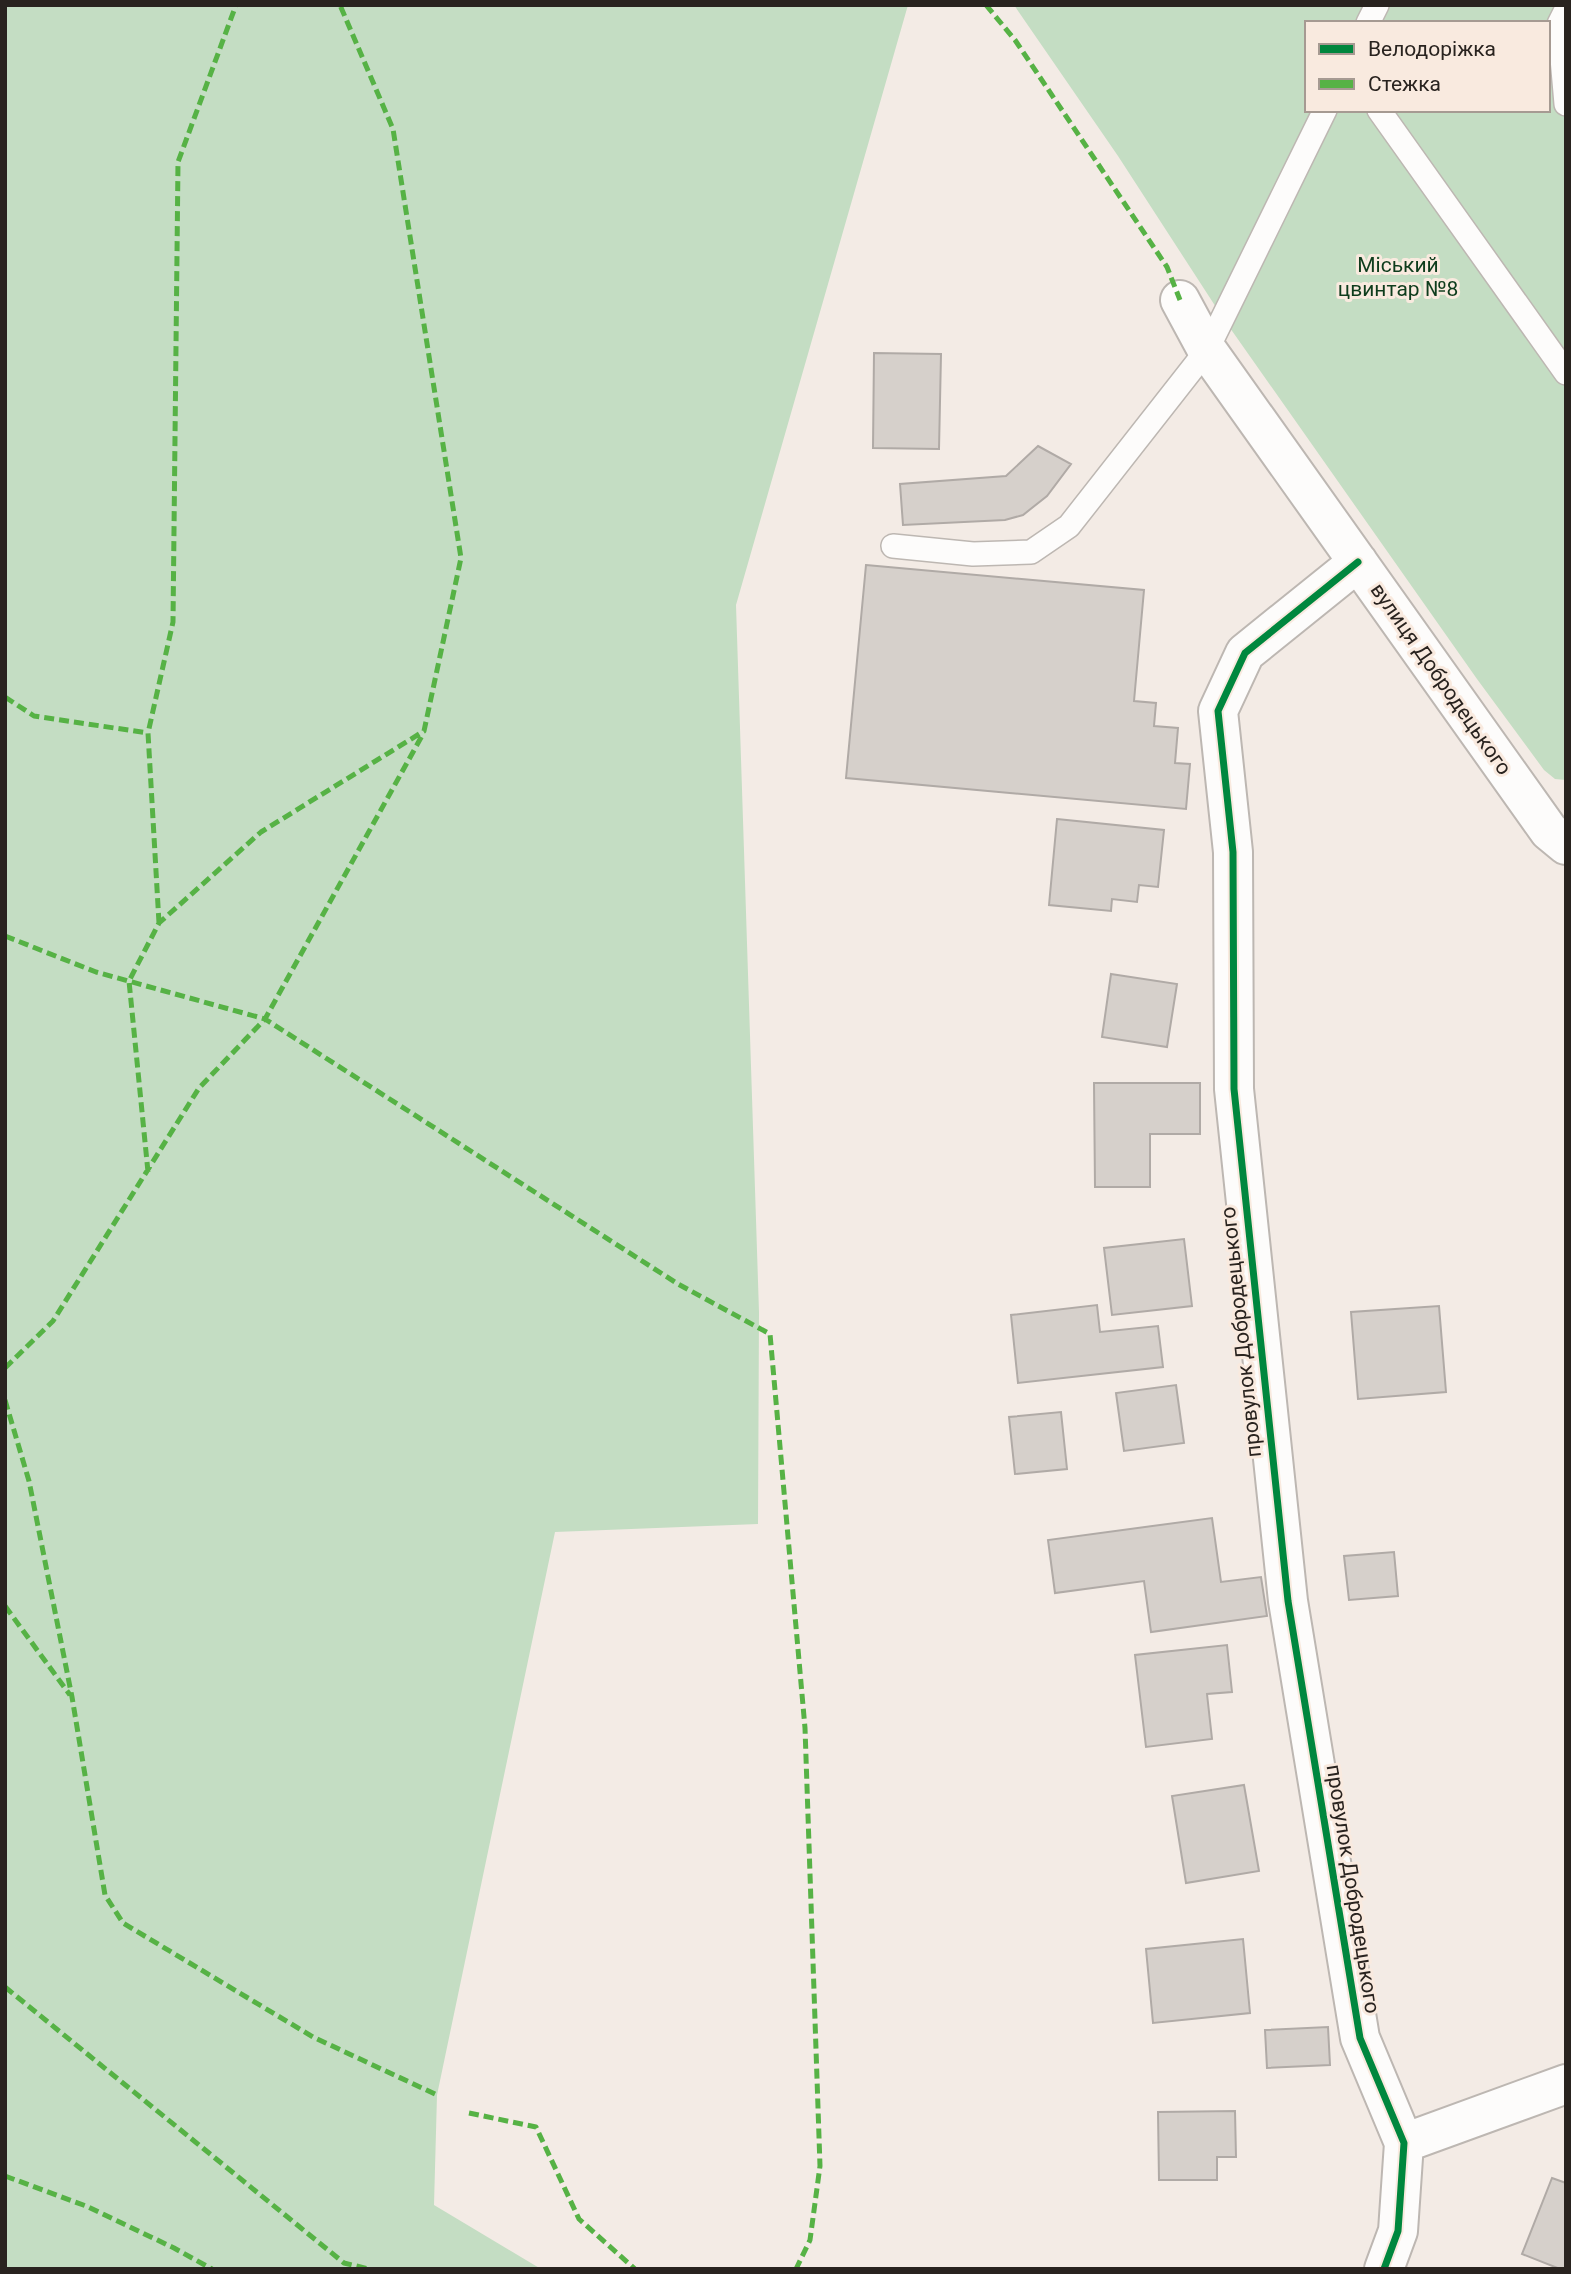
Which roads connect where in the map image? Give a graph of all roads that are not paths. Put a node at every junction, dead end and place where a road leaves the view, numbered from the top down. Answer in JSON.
{"nodes":[{"id":1,"x":1377,"y":5,"type":"edge"},
{"id":2,"x":1566,"y":10,"type":"edge"},
{"id":3,"x":1369,"y":21,"type":"edge"},
{"id":4,"x":1566,"y":104,"type":"edge"},
{"id":5,"x":1324,"y":112,"type":"edge"},
{"id":6,"x":1380,"y":112,"type":"edge"},
{"id":7,"x":1181,"y":300,"type":"dead end"},
{"id":8,"x":1207,"y":350,"type":"junction"},
{"id":9,"x":1566,"y":373,"type":"edge"},
{"id":10,"x":893,"y":546,"type":"dead end"},
{"id":11,"x":1358,"y":562,"type":"junction"},
{"id":12,"x":1560,"y":831,"type":"edge"},
{"id":13,"x":1566,"y":2084,"type":"edge"},
{"id":14,"x":1404,"y":2143,"type":"junction"},
{"id":15,"x":1384,"y":2269,"type":"edge"}],
"edges":[{"from":1,"to":3,"type":"lane"},
{"from":2,"to":4,"type":"lane"},
{"from":5,"to":8,"type":"lane"},
{"from":6,"to":9,"type":"lane"},
{"from":7,"to":8,"type":"street","name":"вулиця Добродецького"},
{"from":8,"to":10,"type":"lane"},
{"from":8,"to":11,"type":"street","name":"вулиця Добродецького"},
{"from":11,"to":12,"type":"street","name":"вулиця Добродецького"},
{"from":11,"to":14,"type":"street","name":"провулок Добродецького"},
{"from":13,"to":14,"type":"street"},
{"from":14,"to":15,"type":"street"}]}
